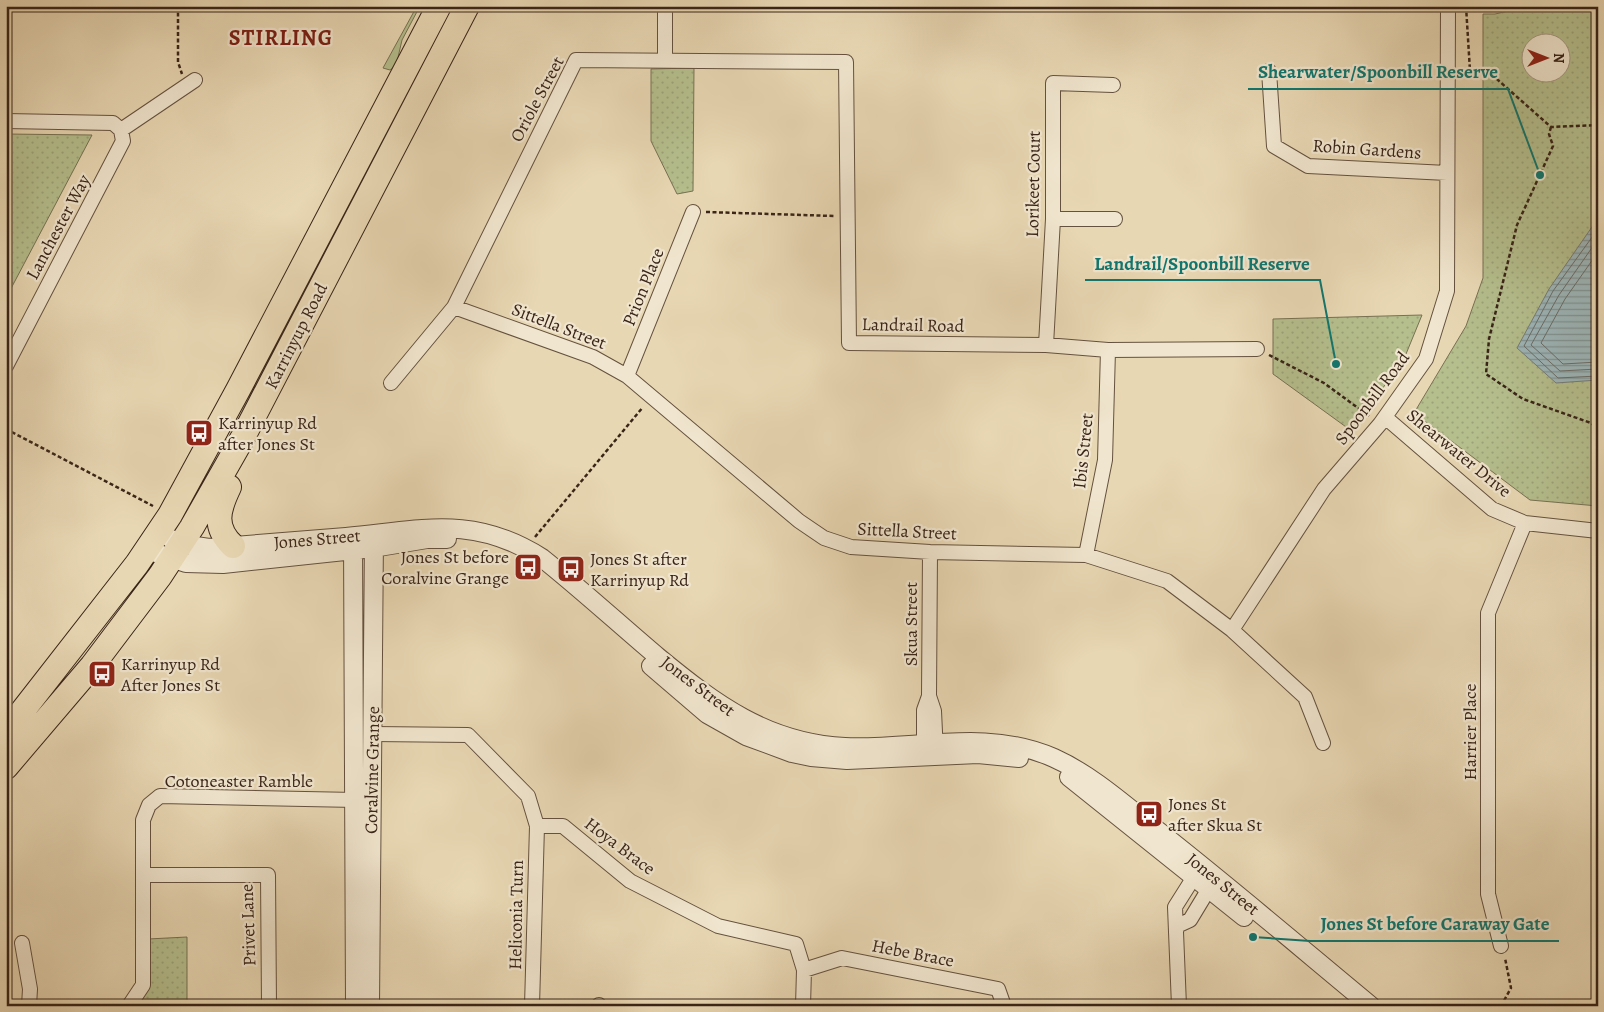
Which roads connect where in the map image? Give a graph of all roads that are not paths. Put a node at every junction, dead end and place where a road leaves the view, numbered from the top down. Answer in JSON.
{"nodes":[{"id":1,"x":438,"y":6,"type":"edge"},
{"id":2,"x":467,"y":6,"type":"edge"},
{"id":3,"x":665,"y":6,"type":"edge"},
{"id":4,"x":1448,"y":6,"type":"edge"},
{"id":5,"x":665,"y":60,"type":"junction"},
{"id":6,"x":846,"y":62,"type":"joint"},
{"id":7,"x":1269,"y":71,"type":"dead end"},
{"id":8,"x":190,"y":83,"type":"road end"},
{"id":9,"x":1113,"y":85,"type":"dead end"},
{"id":10,"x":6,"y":121,"type":"edge"},
{"id":11,"x":120,"y":130,"type":"junction"},
{"id":12,"x":1448,"y":173,"type":"junction"},
{"id":13,"x":693,"y":212,"type":"road end"},
{"id":14,"x":1053,"y":219,"type":"junction"},
{"id":15,"x":1115,"y":219,"type":"dead end"},
{"id":16,"x":454,"y":307,"type":"junction"},
{"id":17,"x":1046,"y":345,"type":"junction"},
{"id":18,"x":1256,"y":348,"type":"road end"},
{"id":19,"x":1108,"y":350,"type":"junction"},
{"id":20,"x":6,"y":366,"type":"edge"},
{"id":21,"x":627,"y":376,"type":"junction"},
{"id":22,"x":391,"y":383,"type":"dead end"},
{"id":23,"x":1382,"y":421,"type":"junction"},
{"id":24,"x":242,"y":439,"type":"junction"},
{"id":25,"x":1525,"y":523,"type":"junction"},
{"id":26,"x":1598,"y":531,"type":"edge"},
{"id":27,"x":374,"y":541,"type":"junction"},
{"id":28,"x":152,"y":542,"type":"junction"},
{"id":29,"x":353,"y":543,"type":"junction"},
{"id":30,"x":233,"y":546,"type":"junction"},
{"id":31,"x":176,"y":552,"type":"junction"},
{"id":32,"x":930,"y":552,"type":"junction"},
{"id":33,"x":1086,"y":554,"type":"junction"},
{"id":34,"x":1232,"y":630,"type":"junction"},
{"id":35,"x":6,"y":732,"type":"edge"},
{"id":36,"x":372,"y":734,"type":"junction"},
{"id":37,"x":1323,"y":743,"type":"dead end"},
{"id":38,"x":930,"y":750,"type":"junction"},
{"id":39,"x":6,"y":767,"type":"edge"},
{"id":40,"x":356,"y":800,"type":"junction"},
{"id":41,"x":537,"y":826,"type":"junction"},
{"id":42,"x":1198,"y":870,"type":"junction"},
{"id":43,"x":143,"y":875,"type":"junction"},
{"id":44,"x":1212,"y":883,"type":"junction"},
{"id":45,"x":1177,"y":926,"type":"junction"},
{"id":46,"x":22,"y":943,"type":"dead end"},
{"id":47,"x":1500,"y":946,"type":"road end"},
{"id":48,"x":804,"y":970,"type":"junction"},
{"id":49,"x":29,"y":1006,"type":"edge"},
{"id":50,"x":130,"y":1006,"type":"edge"},
{"id":51,"x":269,"y":1006,"type":"edge"},
{"id":52,"x":355,"y":1006,"type":"edge"},
{"id":53,"x":370,"y":1006,"type":"edge"},
{"id":54,"x":532,"y":1006,"type":"edge"},
{"id":55,"x":803,"y":1006,"type":"edge"},
{"id":56,"x":1004,"y":1006,"type":"edge"},
{"id":57,"x":1179,"y":1006,"type":"edge"},
{"id":58,"x":1353,"y":1006,"type":"edge"},
{"id":59,"x":1371,"y":1006,"type":"edge"}],
"edges":[{"from":1,"to":28,"type":"highway","name":"Karrinyup Road"},
{"from":2,"to":24,"type":"highway","name":"Karrinyup Road"},
{"from":3,"to":5,"type":"street"},
{"from":4,"to":12,"type":"street","name":"Spoonbill Road"},
{"from":5,"to":6,"type":"street","name":"Oriole Street"},
{"from":5,"to":16,"type":"street","name":"Oriole Street"},
{"from":6,"to":17,"type":"street","name":"Landrail Road"},
{"from":7,"to":12,"type":"street","name":"Robin Gardens"},
{"from":8,"to":11,"type":"street"},
{"from":9,"to":14,"type":"street","name":"Lorikeet Court"},
{"from":10,"to":11,"type":"street"},
{"from":11,"to":20,"type":"street","name":"Lanchester Way"},
{"from":12,"to":23,"type":"street","name":"Spoonbill Road"},
{"from":13,"to":21,"type":"street","name":"Prion Place"},
{"from":14,"to":15,"type":"street"},
{"from":14,"to":17,"type":"street","name":"Lorikeet Court"},
{"from":16,"to":21,"type":"street","name":"Sittella Street"},
{"from":16,"to":22,"type":"street","name":"Oriole Street"},
{"from":17,"to":19,"type":"street","name":"Landrail Road"},
{"from":18,"to":19,"type":"street","name":"Landrail Road"},
{"from":19,"to":33,"type":"street","name":"Ibis Street"},
{"from":21,"to":32,"type":"street","name":"Sittella Street"},
{"from":23,"to":25,"type":"street","name":"Shearwater Drive"},
{"from":23,"to":34,"type":"street","name":"Spoonbill Road"},
{"from":24,"to":30,"type":"highway"},
{"from":24,"to":31,"type":"highway","name":"Karrinyup Road"},
{"from":25,"to":26,"type":"street","name":"Shearwater Drive"},
{"from":25,"to":47,"type":"street","name":"Harrier Place"},
{"from":27,"to":29,"type":"street","name":"Jones Street"},
{"from":27,"to":36,"type":"street","name":"Coralvine Grange"},
{"from":27,"to":38,"type":"street","name":"Jones Street"},
{"from":27,"to":38,"type":"street","name":"Jones Street"},
{"from":28,"to":31,"type":"street","name":"Jones Street"},
{"from":28,"to":35,"type":"highway","name":"Karrinyup Road"},
{"from":29,"to":30,"type":"street","name":"Jones Street"},
{"from":29,"to":31,"type":"street","name":"Jones Street"},
{"from":29,"to":40,"type":"street","name":"Coralvine Grange"},
{"from":30,"to":31,"type":"street","name":"Jones Street"},
{"from":31,"to":39,"type":"highway","name":"Karrinyup Road"},
{"from":32,"to":33,"type":"street","name":"Sittella Street"},
{"from":32,"to":38,"type":"street","name":"Skua Street"},
{"from":33,"to":34,"type":"street","name":"Sittella Street"},
{"from":34,"to":37,"type":"street","name":"Sittella Street"},
{"from":36,"to":41,"type":"street"},
{"from":36,"to":53,"type":"street","name":"Coralvine Grange"},
{"from":38,"to":42,"type":"street","name":"Jones Street"},
{"from":40,"to":43,"type":"street","name":"Cotoneaster Ramble"},
{"from":40,"to":52,"type":"street","name":"Coralvine Grange"},
{"from":41,"to":48,"type":"street","name":"Hoya Brace"},
{"from":41,"to":54,"type":"street","name":"Heliconia Turn"},
{"from":42,"to":44,"type":"street","name":"Jones Street"},
{"from":42,"to":45,"type":"street"},
{"from":43,"to":50,"type":"street","name":"Cotoneaster Ramble"},
{"from":43,"to":51,"type":"street","name":"Privet Lane"},
{"from":44,"to":45,"type":"street"},
{"from":44,"to":58,"type":"street","name":"Jones Street"},
{"from":44,"to":59,"type":"street","name":"Jones Street"},
{"from":45,"to":57,"type":"street"},
{"from":46,"to":49,"type":"street"},
{"from":48,"to":55,"type":"street"},
{"from":48,"to":56,"type":"street","name":"Hebe Brace"}]}
